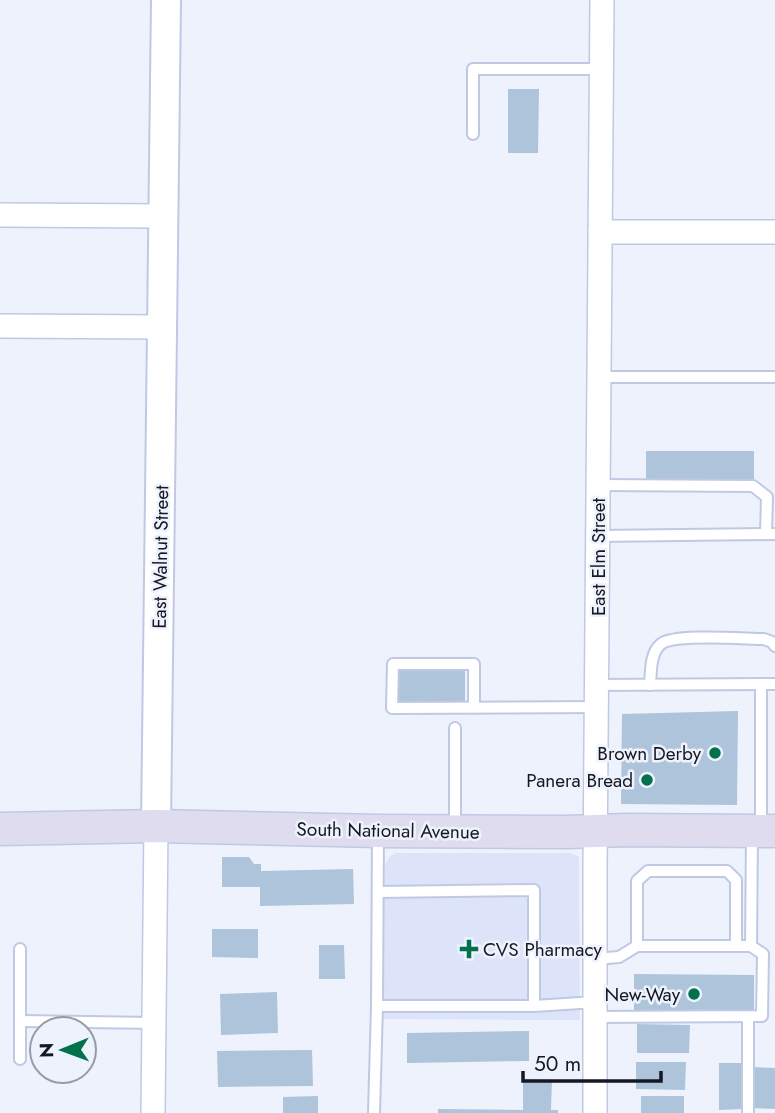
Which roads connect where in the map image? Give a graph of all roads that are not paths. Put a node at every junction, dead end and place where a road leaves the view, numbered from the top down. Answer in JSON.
{"nodes":[{"id":1,"x":166,"y":0,"type":"edge"},
{"id":2,"x":602,"y":0,"type":"edge"},
{"id":3,"x":601,"y":69,"type":"junction"},
{"id":4,"x":473,"y":134,"type":"dead end"},
{"id":5,"x":0,"y":215,"type":"edge"},
{"id":6,"x":164,"y":216,"type":"junction"},
{"id":7,"x":600,"y":232,"type":"junction"},
{"id":8,"x":775,"y":232,"type":"edge"},
{"id":9,"x":0,"y":326,"type":"edge"},
{"id":10,"x":163,"y":327,"type":"junction"},
{"id":11,"x":599,"y":377,"type":"junction"},
{"id":12,"x":775,"y":377,"type":"edge"},
{"id":13,"x":598,"y":485,"type":"junction"},
{"id":14,"x":771,"y":534,"type":"edge"},
{"id":15,"x":598,"y":536,"type":"junction"},
{"id":16,"x":775,"y":646,"type":"edge"},
{"id":17,"x":761,"y":684,"type":"junction"},
{"id":18,"x":775,"y":684,"type":"edge"},
{"id":19,"x":650,"y":685,"type":"junction"},
{"id":20,"x":597,"y":696,"type":"junction"},
{"id":21,"x":474,"y":708,"type":"junction"},
{"id":22,"x":455,"y":728,"type":"dead end"},
{"id":23,"x":156,"y":827,"type":"junction"},
{"id":24,"x":0,"y":829,"type":"edge"},
{"id":25,"x":763,"y":830,"type":"edge"},
{"id":26,"x":378,"y":831,"type":"junction"},
{"id":27,"x":455,"y":831,"type":"junction"},
{"id":28,"x":596,"y":831,"type":"junction"},
{"id":29,"x":378,"y":892,"type":"junction"},
{"id":30,"x":637,"y":946,"type":"junction"},
{"id":31,"x":736,"y":946,"type":"junction"},
{"id":32,"x":751,"y":946,"type":"junction"},
{"id":33,"x":20,"y":948,"type":"dead end"},
{"id":34,"x":595,"y":959,"type":"junction"},
{"id":35,"x":377,"y":1006,"type":"junction"},
{"id":36,"x":534,"y":1006,"type":"junction"},
{"id":37,"x":595,"y":1009,"type":"junction"},
{"id":38,"x":748,"y":1017,"type":"junction"},
{"id":39,"x":21,"y":1021,"type":"junction"},
{"id":40,"x":154,"y":1023,"type":"junction"},
{"id":41,"x":20,"y":1059,"type":"dead end"},
{"id":42,"x":153,"y":1113,"type":"edge"},
{"id":43,"x":374,"y":1113,"type":"edge"},
{"id":44,"x":595,"y":1113,"type":"edge"},
{"id":45,"x":748,"y":1113,"type":"edge"}],
"edges":[{"from":1,"to":6,"type":"street","name":"East Walnut Street"},
{"from":2,"to":3,"type":"street","name":"East Elm Street"},
{"from":3,"to":4,"type":"lane"},
{"from":3,"to":7,"type":"street","name":"East Elm Street"},
{"from":5,"to":6,"type":"street"},
{"from":6,"to":10,"type":"street","name":"East Walnut Street"},
{"from":7,"to":8,"type":"street"},
{"from":7,"to":11,"type":"street","name":"East Elm Street"},
{"from":9,"to":10,"type":"street"},
{"from":10,"to":23,"type":"street","name":"East Walnut Street"},
{"from":11,"to":12,"type":"lane"},
{"from":11,"to":13,"type":"street","name":"East Elm Street"},
{"from":13,"to":14,"type":"lane"},
{"from":13,"to":15,"type":"street","name":"East Elm Street"},
{"from":14,"to":15,"type":"lane"},
{"from":15,"to":20,"type":"street","name":"East Elm Street"},
{"from":16,"to":19,"type":"lane"},
{"from":17,"to":18,"type":"lane"},
{"from":17,"to":19,"type":"lane"},
{"from":17,"to":25,"type":"lane"},
{"from":19,"to":20,"type":"lane"},
{"from":20,"to":21,"type":"lane"},
{"from":20,"to":28,"type":"street","name":"East Elm Street"},
{"from":21,"to":21,"type":"lane"},
{"from":22,"to":27,"type":"lane"},
{"from":23,"to":24,"type":"main road","name":"South National Avenue"},
{"from":23,"to":26,"type":"main road","name":"South National Avenue"},
{"from":23,"to":40,"type":"street","name":"East Walnut Street"},
{"from":25,"to":28,"type":"main road","name":"South National Avenue"},
{"from":25,"to":32,"type":"lane"},
{"from":26,"to":27,"type":"main road","name":"South National Avenue"},
{"from":26,"to":29,"type":"lane"},
{"from":27,"to":28,"type":"main road","name":"South National Avenue"},
{"from":28,"to":34,"type":"street","name":"East Elm Street"},
{"from":29,"to":35,"type":"lane"},
{"from":29,"to":36,"type":"lane"},
{"from":30,"to":31,"type":"lane"},
{"from":30,"to":31,"type":"lane"},
{"from":30,"to":34,"type":"lane"},
{"from":31,"to":32,"type":"lane"},
{"from":32,"to":38,"type":"lane"},
{"from":33,"to":39,"type":"lane"},
{"from":34,"to":37,"type":"street","name":"East Elm Street"},
{"from":35,"to":36,"type":"lane"},
{"from":35,"to":43,"type":"lane"},
{"from":36,"to":37,"type":"lane"},
{"from":37,"to":38,"type":"lane"},
{"from":37,"to":44,"type":"street","name":"East Elm Street"},
{"from":38,"to":45,"type":"lane"},
{"from":39,"to":40,"type":"lane"},
{"from":39,"to":41,"type":"lane"},
{"from":40,"to":42,"type":"street","name":"East Walnut Street"}]}
